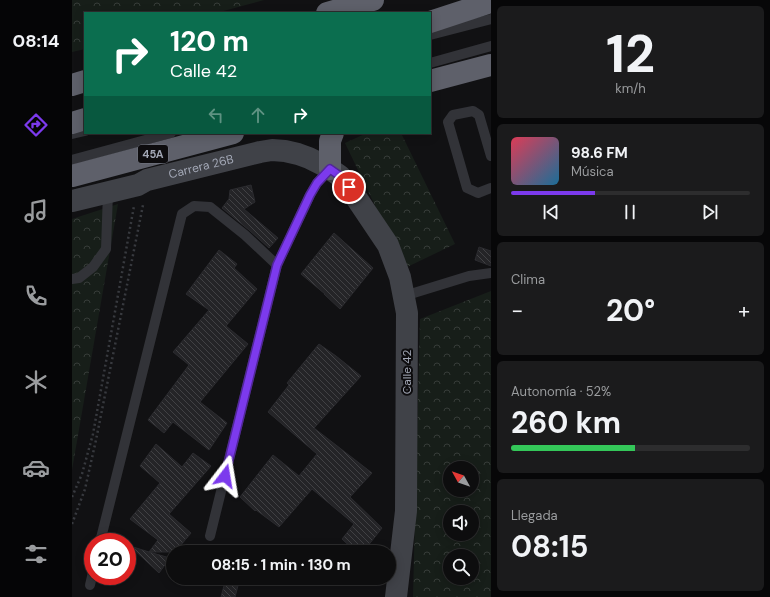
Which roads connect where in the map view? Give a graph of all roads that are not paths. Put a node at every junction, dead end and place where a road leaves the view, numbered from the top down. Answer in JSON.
{"nodes":[{"id":1,"x":373,"y":0,"type":"edge"},
{"id":2,"x":491,"y":2,"type":"edge"},
{"id":3,"x":331,"y":12,"type":"edge"},
{"id":4,"x":491,"y":19,"type":"edge"},
{"id":5,"x":431,"y":22,"type":"edge"},
{"id":6,"x":431,"y":35,"type":"edge"},
{"id":7,"x":491,"y":46,"type":"edge"},
{"id":8,"x":431,"y":63,"type":"edge"},
{"id":9,"x":491,"y":64,"type":"edge"},
{"id":10,"x":84,"y":81,"type":"edge"},
{"id":11,"x":431,"y":81,"type":"edge"},
{"id":12,"x":72,"y":85,"type":"edge"},
{"id":13,"x":84,"y":120,"type":"edge"},
{"id":14,"x":72,"y":123,"type":"edge"},
{"id":15,"x":84,"y":131,"type":"edge"},
{"id":16,"x":72,"y":134,"type":"edge"},
{"id":17,"x":167,"y":134,"type":"edge"},
{"id":18,"x":229,"y":134,"type":"edge"},
{"id":19,"x":333,"y":134,"type":"edge"},
{"id":20,"x":491,"y":156,"type":"edge"},
{"id":21,"x":72,"y":160,"type":"edge"},
{"id":22,"x":330,"y":169,"type":"junction"},
{"id":23,"x":72,"y":176,"type":"edge"},
{"id":24,"x":491,"y":188,"type":"edge"},
{"id":25,"x":108,"y":192,"type":"junction"},
{"id":26,"x":72,"y":201,"type":"edge"},
{"id":27,"x":277,"y":265,"type":"junction"},
{"id":28,"x":491,"y":273,"type":"edge"},
{"id":29,"x":72,"y":279,"type":"edge"},
{"id":30,"x":404,"y":296,"type":"junction"},
{"id":31,"x":102,"y":533,"type":"edge"},
{"id":32,"x":210,"y":536,"type":"dead end"},
{"id":33,"x":396,"y":597,"type":"edge"}],
"edges":[{"from":1,"to":3,"type":"highway"},
{"from":2,"to":5,"type":"highway"},
{"from":4,"to":6,"type":"lane"},
{"from":7,"to":8,"type":"lane"},
{"from":9,"to":11,"type":"highway"},
{"from":10,"to":12,"type":"highway"},
{"from":13,"to":14,"type":"highway"},
{"from":15,"to":16,"type":"lane"},
{"from":17,"to":21,"type":"lane"},
{"from":18,"to":23,"type":"highway","number":"45A"},
{"from":19,"to":22,"type":"highway"},
{"from":20,"to":24,"type":"lane"},
{"from":22,"to":25,"type":"street","name":"Carrera 26B"},
{"from":22,"to":27,"type":"lane"},
{"from":22,"to":30,"type":"street","name":"Calle 42"},
{"from":25,"to":26,"type":"street","name":"Carrera 26B"},
{"from":25,"to":29,"type":"lane"},
{"from":27,"to":31,"type":"lane"},
{"from":27,"to":32,"type":"lane"},
{"from":28,"to":30,"type":"lane"},
{"from":30,"to":33,"type":"street","name":"Calle 42"}]}
